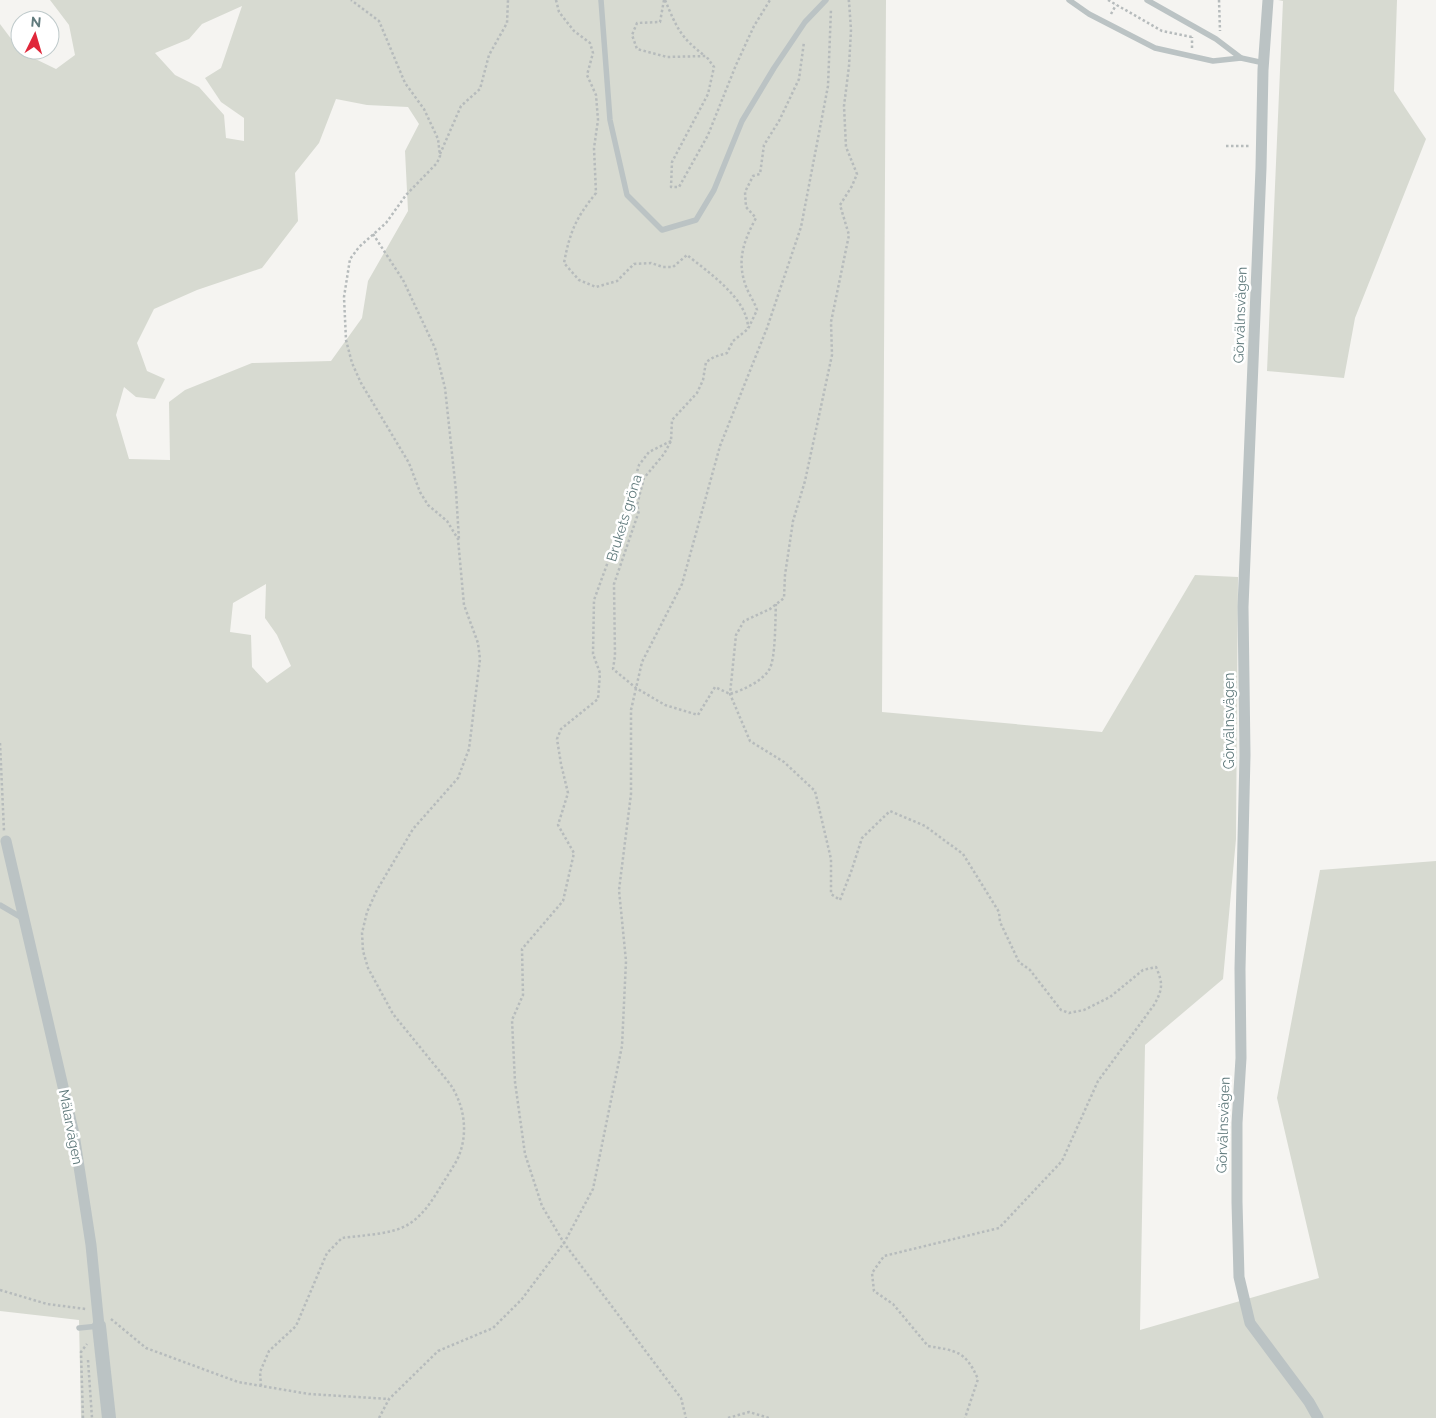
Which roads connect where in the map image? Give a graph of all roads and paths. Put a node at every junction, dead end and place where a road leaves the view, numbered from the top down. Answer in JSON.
{"nodes":[{"id":1,"x":351,"y":0,"type":"edge"},
{"id":2,"x":508,"y":0,"type":"edge"},
{"id":3,"x":556,"y":0,"type":"edge"},
{"id":4,"x":600,"y":0,"type":"edge"},
{"id":5,"x":664,"y":0,"type":"edge"},
{"id":6,"x":770,"y":0,"type":"edge"},
{"id":7,"x":826,"y":0,"type":"edge"},
{"id":8,"x":831,"y":0,"type":"edge"},
{"id":9,"x":848,"y":0,"type":"edge"},
{"id":10,"x":1068,"y":0,"type":"edge"},
{"id":11,"x":1108,"y":0,"type":"edge"},
{"id":12,"x":1147,"y":0,"type":"edge"},
{"id":13,"x":1219,"y":0,"type":"edge"},
{"id":14,"x":1268,"y":0,"type":"edge"},
{"id":15,"x":1218,"y":40,"type":"junction"},
{"id":16,"x":804,"y":42,"type":"dead end"},
{"id":17,"x":706,"y":56,"type":"junction"},
{"id":18,"x":1241,"y":58,"type":"junction"},
{"id":19,"x":1264,"y":63,"type":"junction"},
{"id":20,"x":1226,"y":146,"type":"dead end"},
{"id":21,"x":1262,"y":146,"type":"junction"},
{"id":22,"x":440,"y":156,"type":"junction"},
{"id":23,"x":373,"y":234,"type":"junction"},
{"id":24,"x":748,"y":329,"type":"junction"},
{"id":25,"x":671,"y":441,"type":"junction"},
{"id":26,"x":460,"y":559,"type":"junction"},
{"id":27,"x":776,"y":604,"type":"junction"},
{"id":28,"x":636,"y":688,"type":"junction"},
{"id":29,"x":730,"y":694,"type":"junction"},
{"id":30,"x":0,"y":743,"type":"edge"},
{"id":31,"x":3,"y":841,"type":"edge"},
{"id":32,"x":0,"y":905,"type":"edge"},
{"id":33,"x":25,"y":920,"type":"junction"},
{"id":34,"x":564,"y":1243,"type":"junction"},
{"id":35,"x":0,"y":1290,"type":"edge"},
{"id":36,"x":98,"y":1309,"type":"junction"},
{"id":37,"x":99,"y":1326,"type":"junction"},
{"id":38,"x":79,"y":1328,"type":"dead end"},
{"id":39,"x":261,"y":1386,"type":"junction"},
{"id":40,"x":389,"y":1399,"type":"junction"},
{"id":41,"x":83,"y":1418,"type":"edge"},
{"id":42,"x":109,"y":1418,"type":"edge"},
{"id":43,"x":379,"y":1418,"type":"edge"},
{"id":44,"x":686,"y":1418,"type":"edge"},
{"id":45,"x":728,"y":1418,"type":"edge"},
{"id":46,"x":769,"y":1418,"type":"edge"},
{"id":47,"x":965,"y":1418,"type":"edge"},
{"id":48,"x":1318,"y":1418,"type":"edge"}],
"edges":[{"from":1,"to":22,"type":"path"},
{"from":2,"to":22,"type":"path"},
{"from":3,"to":24,"type":"path"},
{"from":4,"to":7,"type":"lane"},
{"from":5,"to":17,"type":"path"},
{"from":5,"to":17,"type":"path"},
{"from":6,"to":17,"type":"path"},
{"from":8,"to":28,"type":"path"},
{"from":9,"to":27,"type":"path"},
{"from":10,"to":18,"type":"lane"},
{"from":11,"to":15,"type":"path"},
{"from":12,"to":15,"type":"lane"},
{"from":13,"to":15,"type":"path"},
{"from":14,"to":19,"type":"street","name":"Görvälnsvägen"},
{"from":15,"to":18,"type":"lane"},
{"from":16,"to":24,"type":"path"},
{"from":18,"to":19,"type":"lane"},
{"from":19,"to":21,"type":"street","name":"Görvälnsvägen"},
{"from":20,"to":21,"type":"path"},
{"from":21,"to":48,"type":"street","name":"Görvälnsvägen"},
{"from":22,"to":23,"type":"path"},
{"from":23,"to":26,"type":"path"},
{"from":23,"to":26,"type":"path"},
{"from":24,"to":25,"type":"path"},
{"from":25,"to":28,"type":"path","name":"Brukets gröna"},
{"from":25,"to":34,"type":"path"},
{"from":26,"to":39,"type":"path"},
{"from":27,"to":29,"type":"path"},
{"from":27,"to":29,"type":"path"},
{"from":28,"to":29,"type":"path","name":"Brukets gröna"},
{"from":28,"to":34,"type":"path"},
{"from":29,"to":47,"type":"path"},
{"from":30,"to":31,"type":"path"},
{"from":31,"to":33,"type":"street","name":"Mälarvägen"},
{"from":32,"to":33,"type":"lane"},
{"from":33,"to":36,"type":"street","name":"Mälarvägen"},
{"from":34,"to":40,"type":"path"},
{"from":34,"to":44,"type":"path"},
{"from":35,"to":36,"type":"path"},
{"from":36,"to":37,"type":"street","name":"Mälarvägen"},
{"from":36,"to":39,"type":"path"},
{"from":37,"to":38,"type":"lane"},
{"from":37,"to":41,"type":"path"},
{"from":37,"to":42,"type":"street","name":"Mälarvägen"},
{"from":39,"to":40,"type":"path"},
{"from":40,"to":43,"type":"path"},
{"from":45,"to":46,"type":"path"}]}
